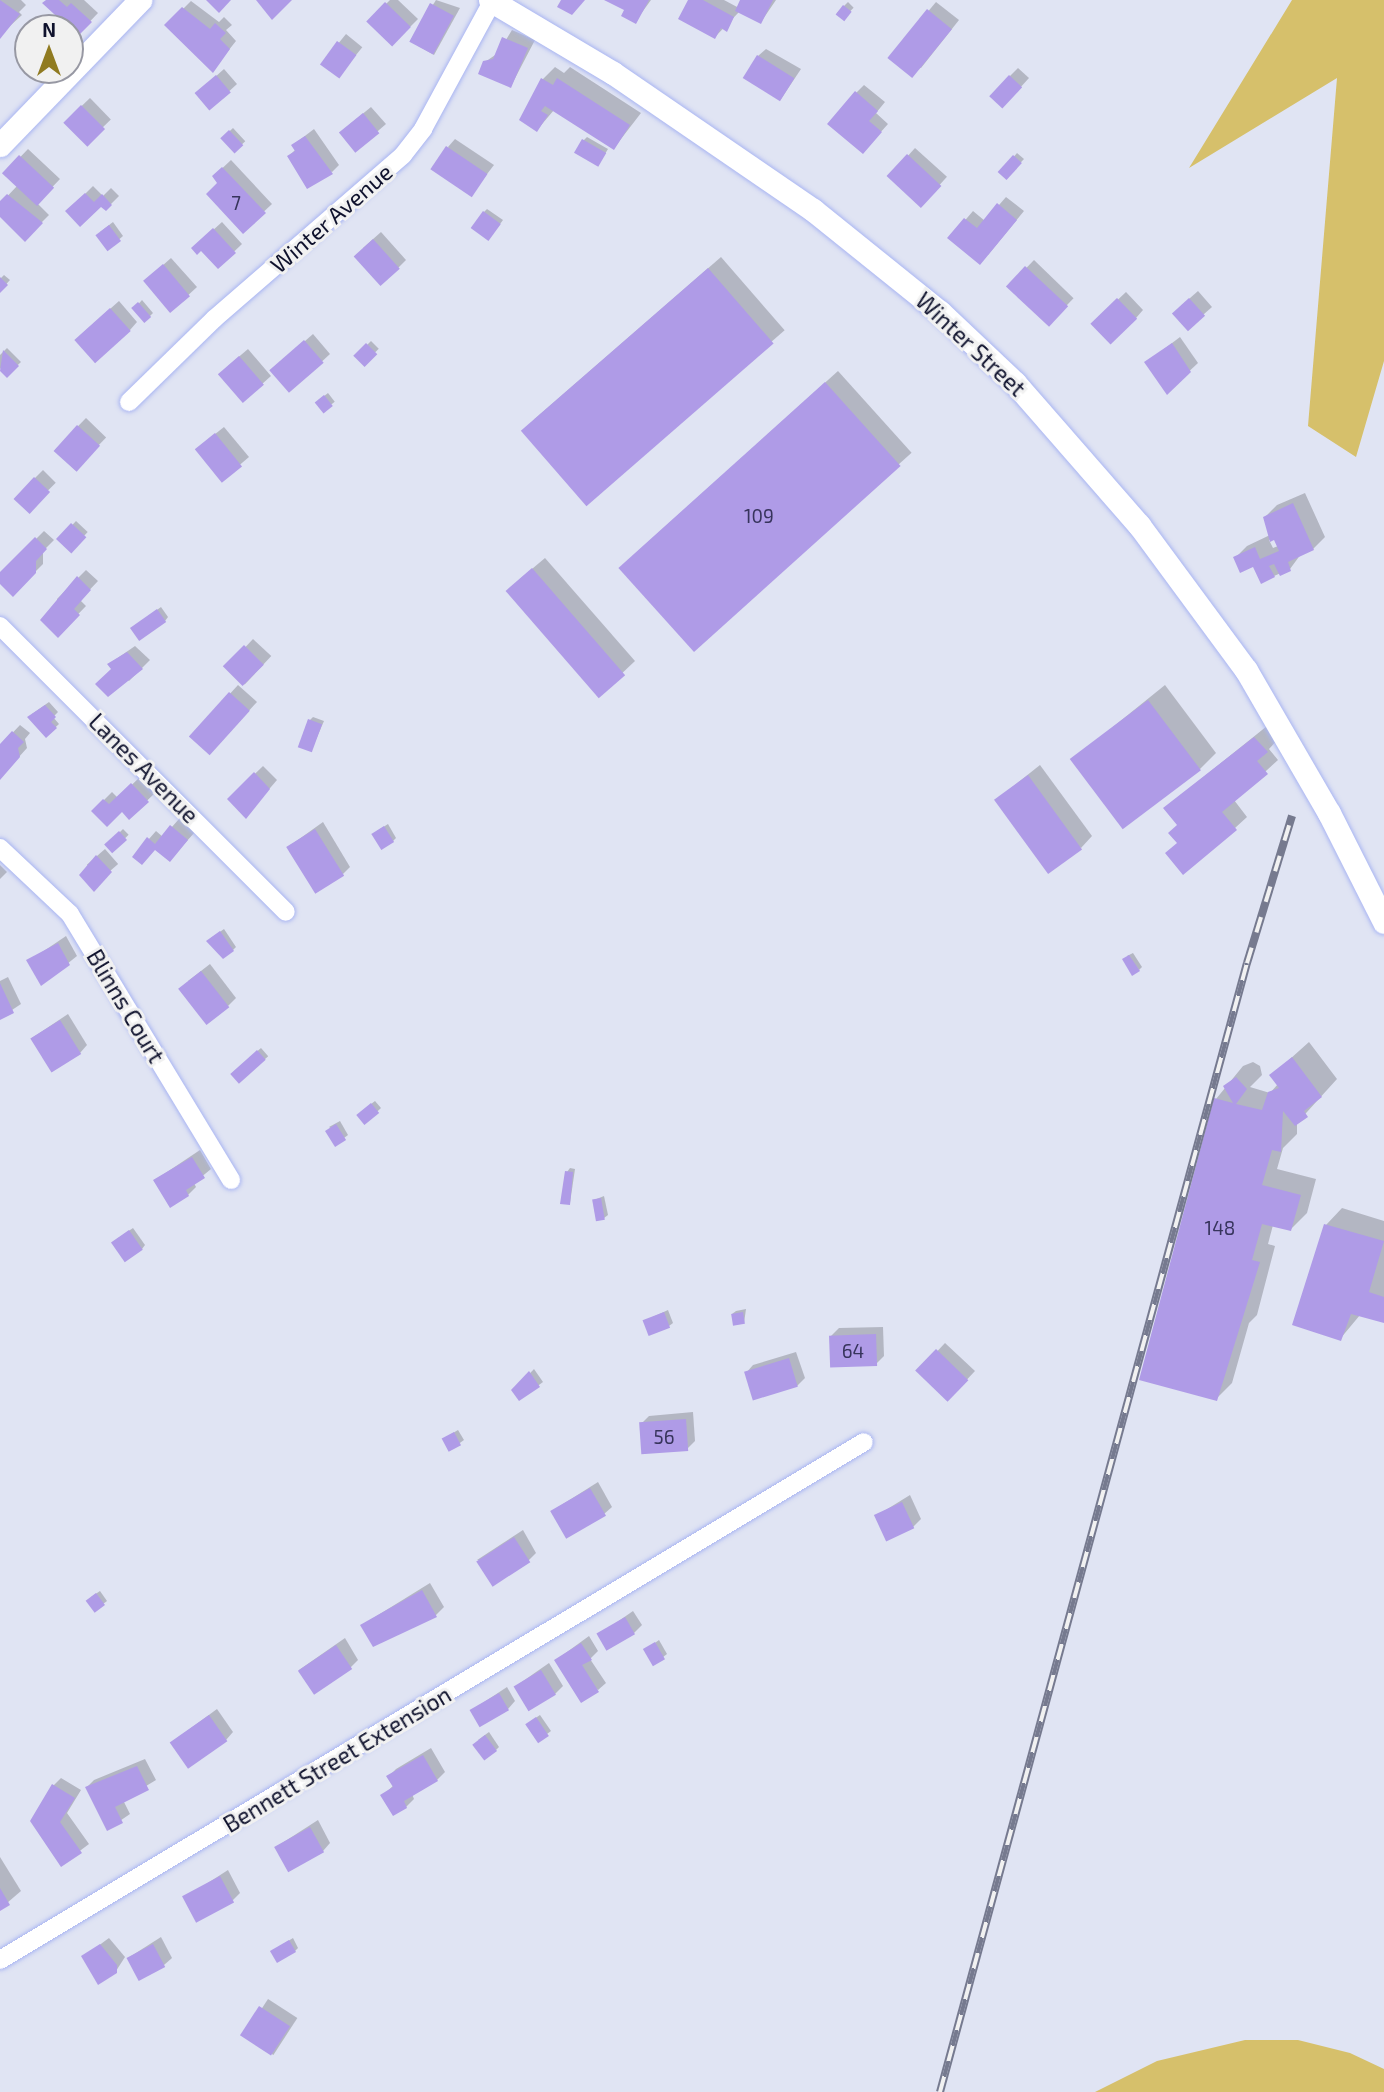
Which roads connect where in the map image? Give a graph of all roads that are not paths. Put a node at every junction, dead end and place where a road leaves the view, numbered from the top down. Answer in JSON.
{"nodes":[{"id":1,"x":140,"y":0,"type":"edge"},
{"id":2,"x":492,"y":1,"type":"edge"},
{"id":3,"x":0,"y":145,"type":"edge"},
{"id":4,"x":129,"y":402,"type":"dead end"},
{"id":5,"x":0,"y":626,"type":"edge"},
{"id":6,"x":0,"y":848,"type":"edge"},
{"id":7,"x":286,"y":912,"type":"dead end"},
{"id":8,"x":1384,"y":922,"type":"edge"},
{"id":9,"x":231,"y":1180,"type":"dead end"},
{"id":10,"x":864,"y":1442,"type":"dead end"},
{"id":11,"x":0,"y":1960,"type":"edge"}],
"edges":[{"from":1,"to":3,"type":"street"},
{"from":2,"to":4,"type":"street","name":"Winter Avenue"},
{"from":2,"to":8,"type":"street","name":"Winter Street"},
{"from":5,"to":7,"type":"street","name":"Lanes Avenue"},
{"from":6,"to":9,"type":"street","name":"Blinns Court"},
{"from":10,"to":11,"type":"street","name":"Bennett Street Extension"}]}
